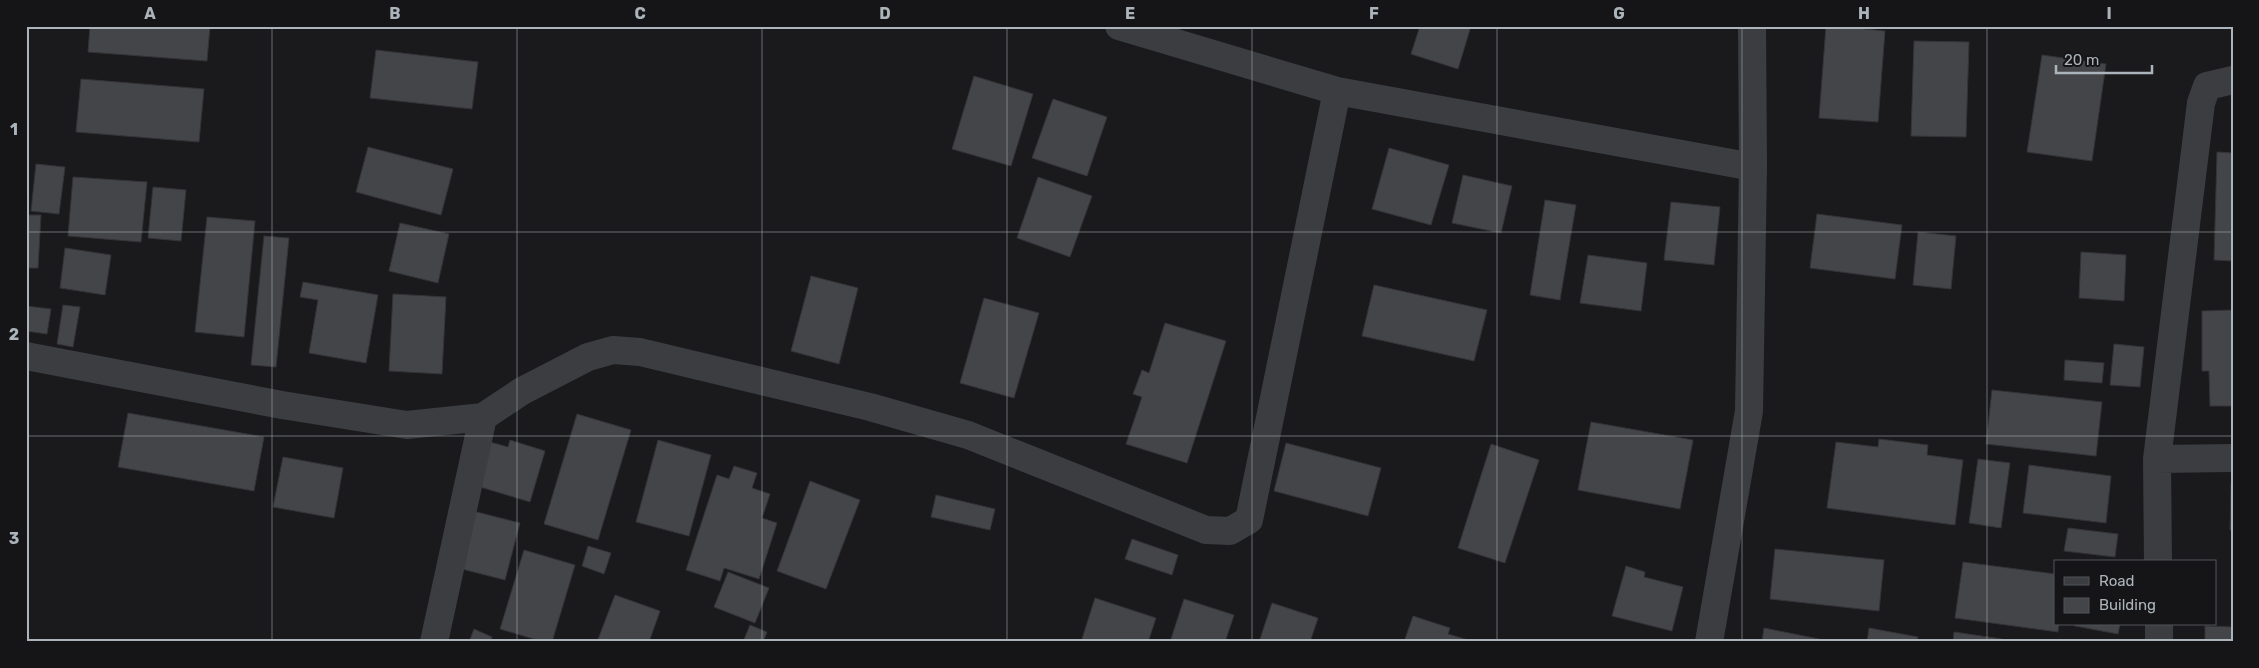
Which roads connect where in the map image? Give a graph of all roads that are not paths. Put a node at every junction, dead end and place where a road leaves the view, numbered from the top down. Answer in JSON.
{"nodes":[{"id":1,"x":1119,"y":26,"type":"edge"},
{"id":2,"x":1752,"y":26,"type":"edge"},
{"id":3,"x":2233,"y":80,"type":"edge"},
{"id":4,"x":1337,"y":91,"type":"junction"},
{"id":5,"x":1754,"y":167,"type":"junction"},
{"id":6,"x":26,"y":356,"type":"edge"},
{"id":7,"x":483,"y":417,"type":"junction"},
{"id":8,"x":2233,"y":458,"type":"edge"},
{"id":9,"x":2157,"y":459,"type":"junction"},
{"id":10,"x":2158,"y":560,"type":"edge"},
{"id":11,"x":2159,"y":626,"type":"edge"},
{"id":12,"x":434,"y":642,"type":"edge"},
{"id":13,"x":1709,"y":642,"type":"edge"},
{"id":14,"x":2159,"y":642,"type":"edge"}],
"edges":[{"from":1,"to":4,"type":"street"},
{"from":2,"to":5,"type":"street"},
{"from":3,"to":9,"type":"street"},
{"from":4,"to":5,"type":"street"},
{"from":4,"to":7,"type":"street"},
{"from":5,"to":13,"type":"street"},
{"from":6,"to":7,"type":"street"},
{"from":7,"to":12,"type":"street"},
{"from":8,"to":9,"type":"street"},
{"from":9,"to":10,"type":"street"},
{"from":11,"to":14,"type":"street"}]}
